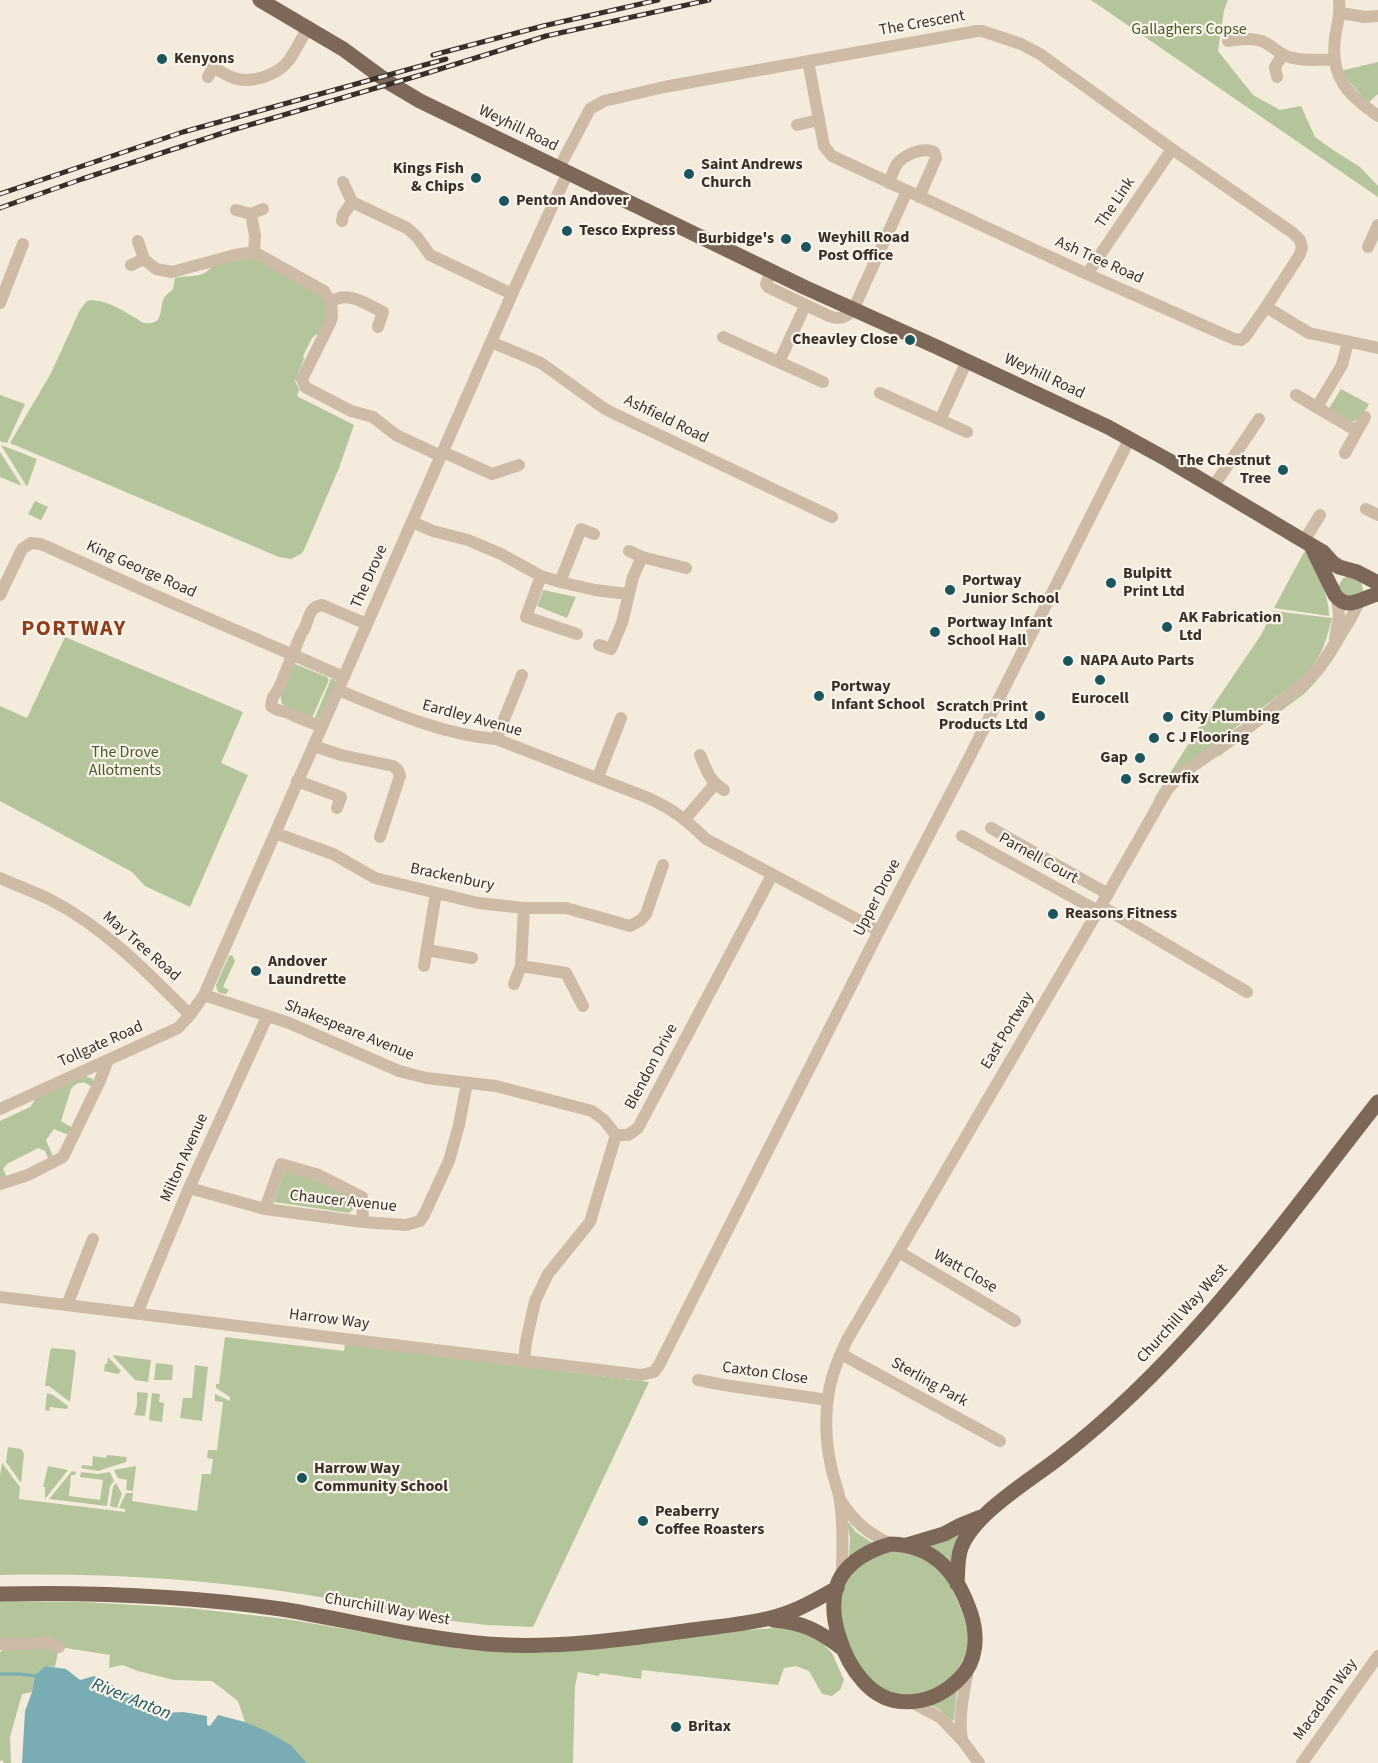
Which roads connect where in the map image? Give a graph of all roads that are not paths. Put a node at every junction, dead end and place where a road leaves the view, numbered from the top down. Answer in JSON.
{"nodes":[{"id":1,"x":260,"y":0,"type":"edge"},
{"id":2,"x":1340,"y":0,"type":"edge"},
{"id":3,"x":1341,"y":13,"type":"junction"},
{"id":4,"x":1378,"y":16,"type":"edge"},
{"id":5,"x":308,"y":27,"type":"junction"},
{"id":6,"x":1228,"y":41,"type":"dead end"},
{"id":7,"x":1283,"y":54,"type":"junction"},
{"id":8,"x":1334,"y":60,"type":"junction"},
{"id":9,"x":808,"y":61,"type":"junction"},
{"id":10,"x":208,"y":77,"type":"dead end"},
{"id":11,"x":1277,"y":77,"type":"dead end"},
{"id":12,"x":1378,"y":116,"type":"edge"},
{"id":13,"x":819,"y":120,"type":"junction"},
{"id":14,"x":797,"y":125,"type":"dead end"},
{"id":15,"x":1172,"y":149,"type":"junction"},
{"id":16,"x":563,"y":170,"type":"junction"},
{"id":17,"x":343,"y":182,"type":"dead end"},
{"id":18,"x":889,"y":183,"type":"junction"},
{"id":19,"x":907,"y":192,"type":"junction"},
{"id":20,"x":919,"y":197,"type":"junction"},
{"id":21,"x":352,"y":202,"type":"junction"},
{"id":22,"x":236,"y":210,"type":"dead end"},
{"id":23,"x":342,"y":221,"type":"dead end"},
{"id":24,"x":1378,"y":225,"type":"edge"},
{"id":25,"x":138,"y":241,"type":"dead end"},
{"id":26,"x":23,"y":244,"type":"dead end"},
{"id":27,"x":1368,"y":247,"type":"dead end"},
{"id":28,"x":254,"y":252,"type":"junction"},
{"id":29,"x":144,"y":259,"type":"junction"},
{"id":30,"x":131,"y":265,"type":"dead end"},
{"id":31,"x":771,"y":271,"type":"junction"},
{"id":32,"x":1087,"y":274,"type":"junction"},
{"id":33,"x":512,"y":294,"type":"junction"},
{"id":34,"x":388,"y":299,"type":"dead end"},
{"id":35,"x":331,"y":302,"type":"junction"},
{"id":36,"x":0,"y":303,"type":"edge"},
{"id":37,"x":805,"y":306,"type":"junction"},
{"id":38,"x":1266,"y":307,"type":"junction"},
{"id":39,"x":853,"y":310,"type":"junction"},
{"id":40,"x":383,"y":312,"type":"junction"},
{"id":41,"x":378,"y":327,"type":"dead end"},
{"id":42,"x":723,"y":337,"type":"dead end"},
{"id":43,"x":491,"y":342,"type":"junction"},
{"id":44,"x":1348,"y":342,"type":"junction"},
{"id":45,"x":1378,"y":348,"type":"edge"},
{"id":46,"x":967,"y":361,"type":"junction"},
{"id":47,"x":779,"y":362,"type":"junction"},
{"id":48,"x":823,"y":382,"type":"dead end"},
{"id":49,"x":880,"y":393,"type":"dead end"},
{"id":50,"x":1296,"y":394,"type":"dead end"},
{"id":51,"x":1317,"y":407,"type":"junction"},
{"id":52,"x":1365,"y":417,"type":"dead end"},
{"id":53,"x":1259,"y":419,"type":"dead end"},
{"id":54,"x":940,"y":420,"type":"junction"},
{"id":55,"x":1357,"y":430,"type":"junction"},
{"id":56,"x":967,"y":432,"type":"dead end"},
{"id":57,"x":1130,"y":438,"type":"junction"},
{"id":58,"x":1345,"y":453,"type":"dead end"},
{"id":59,"x":442,"y":454,"type":"junction"},
{"id":60,"x":519,"y":465,"type":"dead end"},
{"id":61,"x":1214,"y":488,"type":"junction"},
{"id":62,"x":1366,"y":509,"type":"dead end"},
{"id":63,"x":1320,"y":515,"type":"dead end"},
{"id":64,"x":1378,"y":515,"type":"edge"},
{"id":65,"x":832,"y":517,"type":"dead end"},
{"id":66,"x":412,"y":522,"type":"junction"},
{"id":67,"x":594,"y":534,"type":"dead end"},
{"id":68,"x":1308,"y":543,"type":"junction"},
{"id":69,"x":629,"y":551,"type":"dead end"},
{"id":70,"x":642,"y":557,"type":"junction"},
{"id":71,"x":686,"y":568,"type":"dead end"},
{"id":72,"x":1357,"y":574,"type":"junction"},
{"id":73,"x":541,"y":576,"type":"junction"},
{"id":74,"x":560,"y":582,"type":"junction"},
{"id":75,"x":1378,"y":583,"type":"edge"},
{"id":76,"x":1335,"y":593,"type":"junction"},
{"id":77,"x":628,"y":594,"type":"junction"},
{"id":78,"x":0,"y":595,"type":"edge"},
{"id":79,"x":1367,"y":598,"type":"edge"},
{"id":80,"x":368,"y":624,"type":"junction"},
{"id":81,"x":577,"y":634,"type":"dead end"},
{"id":82,"x":1334,"y":643,"type":"junction"},
{"id":83,"x":599,"y":645,"type":"dead end"},
{"id":84,"x":293,"y":655,"type":"junction"},
{"id":85,"x":522,"y":675,"type":"dead end"},
{"id":86,"x":344,"y":676,"type":"junction"},
{"id":87,"x":338,"y":690,"type":"junction"},
{"id":88,"x":621,"y":718,"type":"dead end"},
{"id":89,"x":322,"y":728,"type":"junction"},
{"id":90,"x":496,"y":739,"type":"junction"},
{"id":91,"x":314,"y":746,"type":"junction"},
{"id":92,"x":700,"y":755,"type":"dead end"},
{"id":93,"x":598,"y":777,"type":"junction"},
{"id":94,"x":297,"y":781,"type":"junction"},
{"id":95,"x":338,"y":808,"type":"dead end"},
{"id":96,"x":685,"y":819,"type":"junction"},
{"id":97,"x":991,"y":828,"type":"dead end"},
{"id":98,"x":275,"y":833,"type":"junction"},
{"id":99,"x":962,"y":836,"type":"dead end"},
{"id":100,"x":380,"y":837,"type":"dead end"},
{"id":101,"x":663,"y":865,"type":"dead end"},
{"id":102,"x":772,"y":874,"type":"junction"},
{"id":103,"x":0,"y":878,"type":"edge"},
{"id":104,"x":436,"y":893,"type":"junction"},
{"id":105,"x":1108,"y":894,"type":"junction"},
{"id":106,"x":524,"y":908,"type":"junction"},
{"id":107,"x":1100,"y":908,"type":"junction"},
{"id":108,"x":879,"y":931,"type":"junction"},
{"id":109,"x":427,"y":950,"type":"junction"},
{"id":110,"x":472,"y":958,"type":"dead end"},
{"id":111,"x":424,"y":966,"type":"dead end"},
{"id":112,"x":521,"y":966,"type":"junction"},
{"id":113,"x":514,"y":984,"type":"dead end"},
{"id":114,"x":1247,"y":992,"type":"dead end"},
{"id":115,"x":204,"y":995,"type":"junction"},
{"id":116,"x":583,"y":1006,"type":"dead end"},
{"id":117,"x":190,"y":1015,"type":"junction"},
{"id":118,"x":267,"y":1017,"type":"junction"},
{"id":119,"x":108,"y":1060,"type":"junction"},
{"id":120,"x":88,"y":1069,"type":"junction"},
{"id":121,"x":99,"y":1083,"type":"junction"},
{"id":122,"x":467,"y":1083,"type":"junction"},
{"id":123,"x":1378,"y":1102,"type":"edge"},
{"id":124,"x":0,"y":1109,"type":"edge"},
{"id":125,"x":616,"y":1135,"type":"junction"},
{"id":126,"x":0,"y":1184,"type":"edge"},
{"id":127,"x":189,"y":1188,"type":"junction"},
{"id":128,"x":265,"y":1209,"type":"junction"},
{"id":129,"x":363,"y":1222,"type":"junction"},
{"id":130,"x":93,"y":1239,"type":"dead end"},
{"id":131,"x":899,"y":1252,"type":"junction"},
{"id":132,"x":0,"y":1297,"type":"edge"},
{"id":133,"x":67,"y":1305,"type":"junction"},
{"id":134,"x":137,"y":1312,"type":"junction"},
{"id":135,"x":1015,"y":1321,"type":"dead end"},
{"id":136,"x":841,"y":1354,"type":"junction"},
{"id":137,"x":524,"y":1361,"type":"junction"},
{"id":138,"x":654,"y":1372,"type":"joint"},
{"id":139,"x":698,"y":1380,"type":"dead end"},
{"id":140,"x":828,"y":1400,"type":"junction"},
{"id":141,"x":1000,"y":1441,"type":"dead end"},
{"id":142,"x":840,"y":1500,"type":"junction"},
{"id":143,"x":981,"y":1517,"type":"junction"},
{"id":144,"x":899,"y":1545,"type":"junction"},
{"id":145,"x":839,"y":1582,"type":"junction"},
{"id":146,"x":957,"y":1584,"type":"junction"},
{"id":147,"x":0,"y":1594,"type":"edge"},
{"id":148,"x":767,"y":1619,"type":"junction"},
{"id":149,"x":0,"y":1644,"type":"edge"},
{"id":150,"x":59,"y":1647,"type":"dead end"},
{"id":151,"x":843,"y":1649,"type":"junction"},
{"id":152,"x":1378,"y":1656,"type":"edge"},
{"id":153,"x":968,"y":1668,"type":"junction"},
{"id":154,"x":911,"y":1702,"type":"junction"},
{"id":155,"x":962,"y":1740,"type":"junction"},
{"id":156,"x":978,"y":1763,"type":"edge"},
{"id":157,"x":1302,"y":1763,"type":"edge"}],
"edges":[{"from":1,"to":5,"type":"main road","name":"Weyhill Road"},
{"from":2,"to":3,"type":"street"},
{"from":3,"to":4,"type":"street"},
{"from":3,"to":8,"type":"street"},
{"from":5,"to":10,"type":"street"},
{"from":5,"to":16,"type":"main road","name":"Weyhill Road"},
{"from":6,"to":7,"type":"street"},
{"from":7,"to":8,"type":"street"},
{"from":7,"to":11,"type":"street"},
{"from":8,"to":12,"type":"street"},
{"from":9,"to":13,"type":"street","name":"Ash Tree Road"},
{"from":9,"to":15,"type":"street","name":"The Crescent"},
{"from":9,"to":16,"type":"street","name":"The Crescent"},
{"from":13,"to":14,"type":"street"},
{"from":13,"to":18,"type":"street","name":"Ash Tree Road"},
{"from":15,"to":32,"type":"street","name":"The Link"},
{"from":15,"to":38,"type":"street","name":"The Crescent"},
{"from":16,"to":31,"type":"main road","name":"Weyhill Road"},
{"from":16,"to":33,"type":"street","name":"The Drove"},
{"from":17,"to":21,"type":"street"},
{"from":18,"to":19,"type":"street","name":"Ash Tree Road"},
{"from":18,"to":20,"type":"street"},
{"from":19,"to":20,"type":"street","name":"Ash Tree Road"},
{"from":19,"to":39,"type":"street"},
{"from":20,"to":32,"type":"street","name":"Ash Tree Road"},
{"from":21,"to":23,"type":"street"},
{"from":21,"to":33,"type":"street"},
{"from":22,"to":28,"type":"street"},
{"from":24,"to":27,"type":"street"},
{"from":25,"to":29,"type":"street"},
{"from":26,"to":36,"type":"street"},
{"from":28,"to":29,"type":"street"},
{"from":28,"to":35,"type":"street"},
{"from":29,"to":30,"type":"street"},
{"from":31,"to":37,"type":"street"},
{"from":31,"to":39,"type":"main road","name":"Weyhill Road"},
{"from":32,"to":38,"type":"street","name":"Ash Tree Road"},
{"from":33,"to":43,"type":"street","name":"The Drove"},
{"from":34,"to":40,"type":"street"},
{"from":35,"to":40,"type":"street"},
{"from":35,"to":59,"type":"street"},
{"from":37,"to":39,"type":"street"},
{"from":37,"to":47,"type":"street"},
{"from":38,"to":44,"type":"street"},
{"from":39,"to":46,"type":"main road","name":"Weyhill Road"},
{"from":40,"to":41,"type":"street"},
{"from":42,"to":47,"type":"street"},
{"from":43,"to":59,"type":"street","name":"The Drove"},
{"from":43,"to":65,"type":"street","name":"Ashfield Road"},
{"from":44,"to":45,"type":"street"},
{"from":44,"to":51,"type":"street"},
{"from":46,"to":54,"type":"street"},
{"from":46,"to":57,"type":"main road","name":"Weyhill Road"},
{"from":47,"to":48,"type":"street"},
{"from":49,"to":54,"type":"street"},
{"from":50,"to":51,"type":"street"},
{"from":51,"to":55,"type":"street"},
{"from":52,"to":55,"type":"street"},
{"from":53,"to":61,"type":"street"},
{"from":54,"to":56,"type":"street"},
{"from":55,"to":58,"type":"street"},
{"from":57,"to":61,"type":"main road","name":"Weyhill Road"},
{"from":57,"to":108,"type":"street","name":"Upper Drove"},
{"from":59,"to":60,"type":"street"},
{"from":59,"to":66,"type":"street","name":"The Drove"},
{"from":61,"to":68,"type":"main road","name":"Weyhill Road"},
{"from":62,"to":64,"type":"street"},
{"from":63,"to":68,"type":"street"},
{"from":66,"to":73,"type":"street"},
{"from":66,"to":80,"type":"street","name":"The Drove"},
{"from":67,"to":74,"type":"street"},
{"from":68,"to":72,"type":"main road","name":"Weyhill Road"},
{"from":68,"to":76,"type":"main road"},
{"from":69,"to":70,"type":"street"},
{"from":70,"to":71,"type":"street"},
{"from":70,"to":77,"type":"street"},
{"from":72,"to":75,"type":"main road","name":"Weyhill Road"},
{"from":72,"to":76,"type":"main road"},
{"from":72,"to":79,"type":"main road"},
{"from":73,"to":74,"type":"street"},
{"from":73,"to":81,"type":"street"},
{"from":74,"to":77,"type":"street"},
{"from":76,"to":79,"type":"main road"},
{"from":76,"to":82,"type":"street","name":"East Portway"},
{"from":77,"to":83,"type":"street"},
{"from":78,"to":84,"type":"street","name":"King George Road"},
{"from":79,"to":82,"type":"street","name":"East Portway"},
{"from":80,"to":84,"type":"street"},
{"from":80,"to":86,"type":"street","name":"The Drove"},
{"from":82,"to":105,"type":"street","name":"East Portway"},
{"from":84,"to":86,"type":"street","name":"King George Road"},
{"from":84,"to":89,"type":"street"},
{"from":85,"to":90,"type":"street"},
{"from":86,"to":87,"type":"street","name":"The Drove"},
{"from":87,"to":89,"type":"street","name":"The Drove"},
{"from":87,"to":90,"type":"street","name":"Eardley Avenue"},
{"from":88,"to":93,"type":"street"},
{"from":89,"to":91,"type":"street","name":"The Drove"},
{"from":90,"to":93,"type":"street","name":"Eardley Avenue"},
{"from":91,"to":94,"type":"street","name":"The Drove"},
{"from":91,"to":100,"type":"street"},
{"from":92,"to":96,"type":"street"},
{"from":93,"to":96,"type":"street","name":"Eardley Avenue"},
{"from":94,"to":95,"type":"street"},
{"from":94,"to":98,"type":"street","name":"The Drove"},
{"from":96,"to":102,"type":"street","name":"Eardley Avenue"},
{"from":97,"to":105,"type":"street"},
{"from":98,"to":104,"type":"street","name":"Brackenbury"},
{"from":98,"to":115,"type":"street","name":"The Drove"},
{"from":99,"to":107,"type":"street","name":"Parnell Court"},
{"from":101,"to":106,"type":"street","name":"Brackenbury"},
{"from":102,"to":108,"type":"street","name":"Eardley Avenue"},
{"from":102,"to":125,"type":"street","name":"Blendon Drive"},
{"from":103,"to":117,"type":"street","name":"May Tree Road"},
{"from":104,"to":106,"type":"street","name":"Brackenbury"},
{"from":104,"to":109,"type":"street"},
{"from":105,"to":107,"type":"street","name":"East Portway"},
{"from":106,"to":112,"type":"street"},
{"from":107,"to":114,"type":"street","name":"Parnell Court"},
{"from":107,"to":131,"type":"street","name":"East Portway"},
{"from":108,"to":138,"type":"street","name":"Upper Drove"},
{"from":109,"to":110,"type":"street"},
{"from":109,"to":111,"type":"street"},
{"from":112,"to":113,"type":"street"},
{"from":112,"to":116,"type":"street"},
{"from":115,"to":117,"type":"street","name":"Tollgate Road"},
{"from":115,"to":118,"type":"street","name":"Shakespeare Avenue"},
{"from":117,"to":119,"type":"street","name":"Tollgate Road"},
{"from":118,"to":122,"type":"street","name":"Shakespeare Avenue"},
{"from":118,"to":127,"type":"street","name":"Milton Avenue"},
{"from":119,"to":120,"type":"street","name":"Tollgate Road"},
{"from":119,"to":121,"type":"street"},
{"from":120,"to":121,"type":"street"},
{"from":120,"to":124,"type":"street","name":"Tollgate Road"},
{"from":121,"to":126,"type":"street"},
{"from":122,"to":125,"type":"street","name":"Shakespeare Avenue"},
{"from":122,"to":129,"type":"street","name":"Chaucer Avenue"},
{"from":123,"to":143,"type":"main road","name":"Churchill Way West"},
{"from":125,"to":137,"type":"street"},
{"from":127,"to":128,"type":"street","name":"Chaucer Avenue"},
{"from":127,"to":134,"type":"street","name":"Milton Avenue"},
{"from":128,"to":129,"type":"street","name":"Chaucer Avenue"},
{"from":128,"to":129,"type":"street"},
{"from":130,"to":133,"type":"street"},
{"from":131,"to":135,"type":"street","name":"Watt Close"},
{"from":131,"to":136,"type":"street","name":"East Portway"},
{"from":132,"to":133,"type":"street","name":"Harrow Way"},
{"from":133,"to":134,"type":"street","name":"Harrow Way"},
{"from":134,"to":137,"type":"street","name":"Harrow Way"},
{"from":136,"to":140,"type":"street","name":"East Portway"},
{"from":136,"to":141,"type":"street","name":"Sterling Park"},
{"from":137,"to":138,"type":"street","name":"Harrow Way"},
{"from":139,"to":140,"type":"street","name":"Caxton Close"},
{"from":140,"to":142,"type":"street","name":"East Portway"},
{"from":142,"to":144,"type":"street"},
{"from":142,"to":145,"type":"street"},
{"from":143,"to":144,"type":"main road","name":"Churchill Way West"},
{"from":143,"to":146,"type":"main road","name":"Churchill Way West"},
{"from":144,"to":145,"type":"main road","name":"Churchill Way West"},
{"from":144,"to":146,"type":"main road"},
{"from":145,"to":148,"type":"main road","name":"Churchill Way West"},
{"from":145,"to":151,"type":"main road","name":"Churchill Way West"},
{"from":146,"to":153,"type":"main road"},
{"from":147,"to":148,"type":"main road","name":"Churchill Way West"},
{"from":148,"to":151,"type":"main road","name":"Churchill Way West"},
{"from":149,"to":150,"type":"street"},
{"from":151,"to":154,"type":"main road","name":"Churchill Way West"},
{"from":152,"to":157,"type":"street","name":"Macadam Way"},
{"from":153,"to":154,"type":"main road","name":"Churchill Way West"},
{"from":153,"to":155,"type":"street"},
{"from":154,"to":155,"type":"street"},
{"from":155,"to":156,"type":"street"}]}
